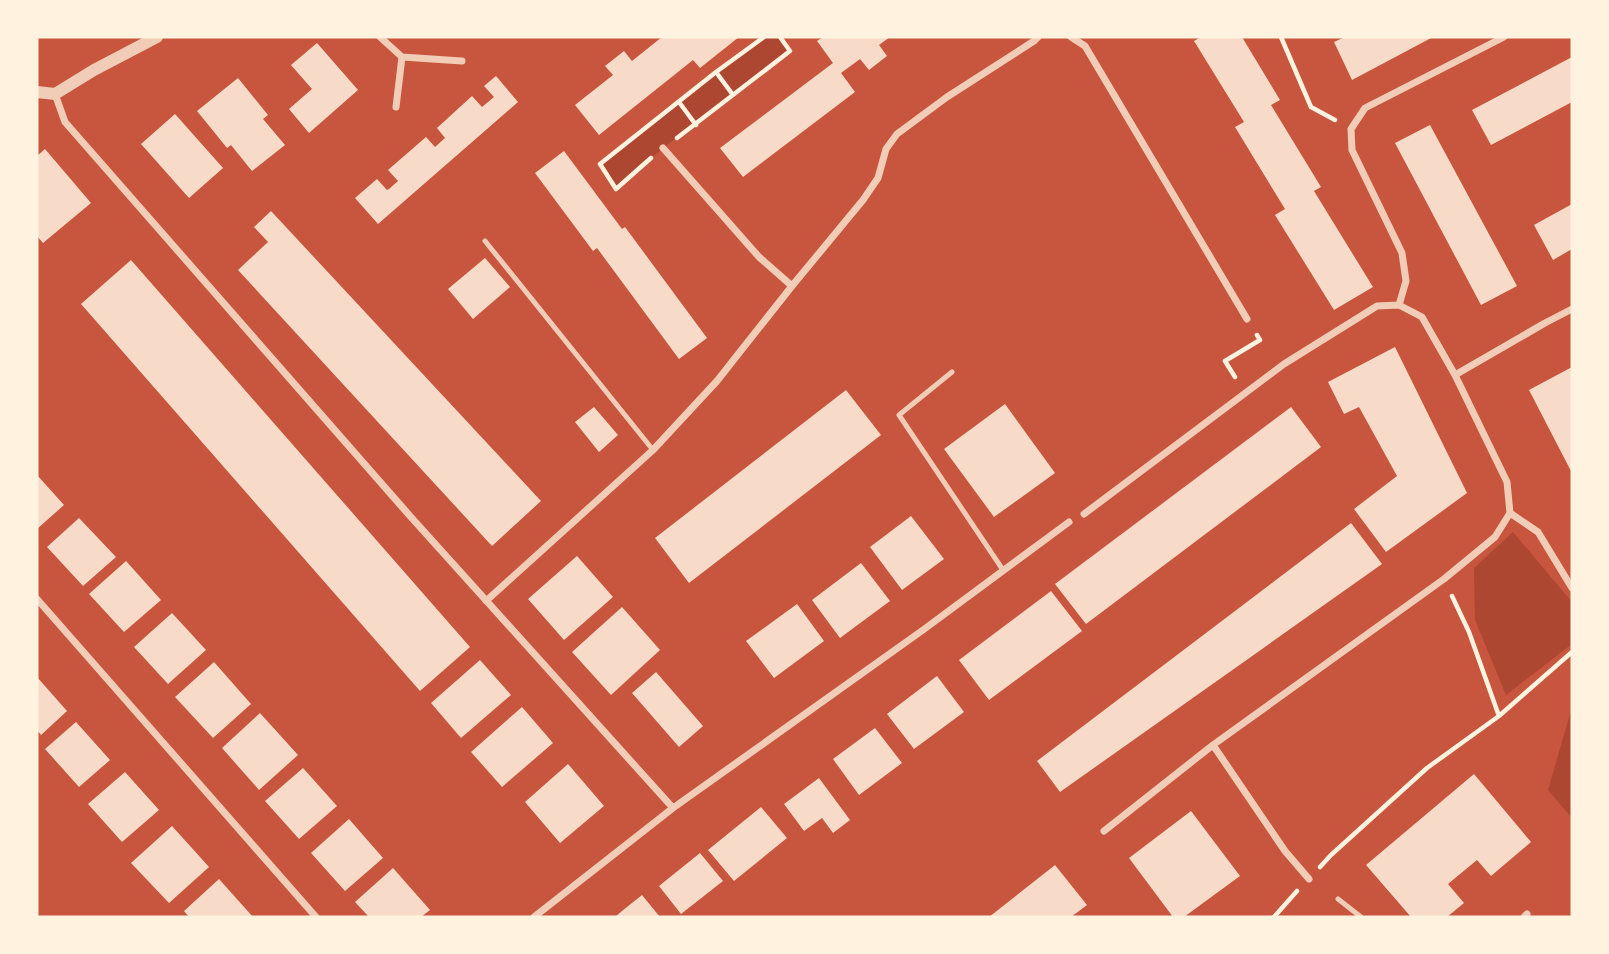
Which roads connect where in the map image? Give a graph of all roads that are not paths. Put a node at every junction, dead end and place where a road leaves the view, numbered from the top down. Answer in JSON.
{"nodes":[{"id":1,"x":156,"y":37,"type":"edge"},
{"id":2,"x":380,"y":37,"type":"edge"},
{"id":3,"x":1038,"y":37,"type":"edge"},
{"id":4,"x":1071,"y":37,"type":"edge"},
{"id":5,"x":1504,"y":37,"type":"edge"},
{"id":6,"x":402,"y":57,"type":"junction"},
{"id":7,"x":462,"y":61,"type":"dead end"},
{"id":8,"x":37,"y":92,"type":"edge"},
{"id":9,"x":55,"y":94,"type":"junction"},
{"id":10,"x":396,"y":107,"type":"dead end"},
{"id":11,"x":663,"y":148,"type":"road end"},
{"id":12,"x":485,"y":241,"type":"dead end"},
{"id":13,"x":792,"y":286,"type":"junction"},
{"id":14,"x":1399,"y":305,"type":"junction"},
{"id":15,"x":1572,"y":309,"type":"edge"},
{"id":16,"x":1247,"y":319,"type":"road end"},
{"id":17,"x":952,"y":372,"type":"dead end"},
{"id":18,"x":1455,"y":375,"type":"junction"},
{"id":19,"x":653,"y":450,"type":"junction"},
{"id":20,"x":1510,"y":513,"type":"junction"},
{"id":21,"x":1084,"y":514,"type":"dead end"},
{"id":22,"x":1069,"y":522,"type":"dead end"},
{"id":23,"x":1003,"y":570,"type":"junction"},
{"id":24,"x":1572,"y":588,"type":"edge"},
{"id":25,"x":37,"y":599,"type":"edge"},
{"id":26,"x":485,"y":601,"type":"junction"},
{"id":27,"x":1213,"y":745,"type":"junction"},
{"id":28,"x":673,"y":808,"type":"junction"},
{"id":29,"x":1104,"y":831,"type":"dead end"},
{"id":30,"x":1309,"y":879,"type":"road end"},
{"id":31,"x":1338,"y":899,"type":"dead end"},
{"id":32,"x":316,"y":917,"type":"edge"},
{"id":33,"x":534,"y":917,"type":"edge"},
{"id":34,"x":1361,"y":917,"type":"edge"}],
"edges":[{"from":1,"to":9,"type":"street"},
{"from":2,"to":6,"type":"street"},
{"from":3,"to":13,"type":"street"},
{"from":4,"to":16,"type":"street"},
{"from":5,"to":14,"type":"street"},
{"from":6,"to":7,"type":"street"},
{"from":6,"to":10,"type":"street"},
{"from":8,"to":9,"type":"street"},
{"from":9,"to":26,"type":"street"},
{"from":11,"to":13,"type":"street"},
{"from":12,"to":19,"type":"lane"},
{"from":13,"to":19,"type":"street"},
{"from":14,"to":18,"type":"street"},
{"from":14,"to":21,"type":"street"},
{"from":15,"to":18,"type":"street"},
{"from":17,"to":23,"type":"lane"},
{"from":18,"to":20,"type":"street"},
{"from":19,"to":26,"type":"street"},
{"from":20,"to":24,"type":"street"},
{"from":20,"to":27,"type":"street"},
{"from":22,"to":23,"type":"street"},
{"from":23,"to":28,"type":"street"},
{"from":25,"to":32,"type":"street"},
{"from":26,"to":28,"type":"street"},
{"from":27,"to":29,"type":"street"},
{"from":27,"to":30,"type":"street"},
{"from":28,"to":33,"type":"street"},
{"from":31,"to":34,"type":"lane"}]}
